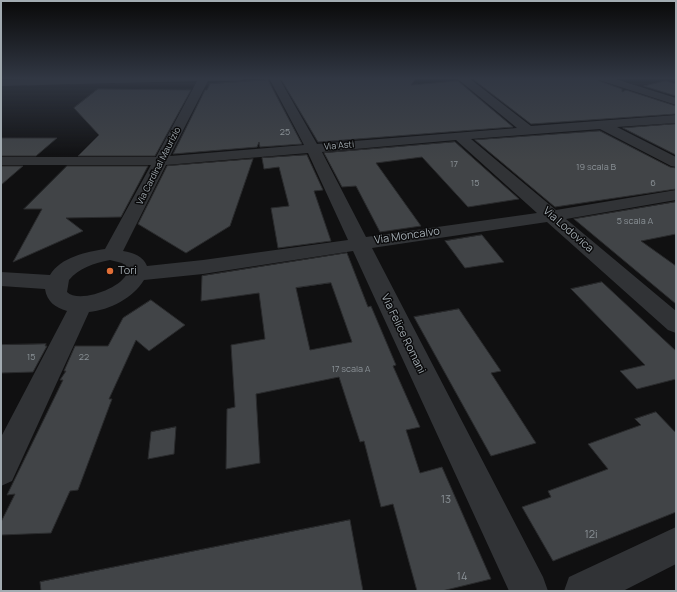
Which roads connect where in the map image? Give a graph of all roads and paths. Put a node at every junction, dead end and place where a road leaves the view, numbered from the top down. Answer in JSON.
{"nodes":[{"id":1,"x":190,"y":106,"type":"edge"},
{"id":2,"x":289,"y":106,"type":"edge"},
{"id":3,"x":497,"y":106,"type":"edge"},
{"id":4,"x":676,"y":119,"type":"edge"},
{"id":5,"x":603,"y":125,"type":"junction"},
{"id":6,"x":529,"y":131,"type":"junction"},
{"id":7,"x":459,"y":136,"type":"junction"},
{"id":8,"x":313,"y":148,"type":"junction"},
{"id":9,"x":1,"y":161,"type":"edge"},
{"id":10,"x":161,"y":161,"type":"junction"},
{"id":11,"x":676,"y":163,"type":"edge"},
{"id":12,"x":676,"y":195,"type":"edge"},
{"id":13,"x":552,"y":216,"type":"junction"},
{"id":14,"x":358,"y":243,"type":"junction"},
{"id":15,"x":112,"y":254,"type":"junction"},
{"id":16,"x":136,"y":274,"type":"junction"},
{"id":17,"x":1,"y":279,"type":"edge"},
{"id":18,"x":56,"y":283,"type":"junction"},
{"id":19,"x":81,"y":305,"type":"junction"},
{"id":20,"x":676,"y":324,"type":"edge"},
{"id":21,"x":1,"y":470,"type":"edge"},
{"id":22,"x":676,"y":545,"type":"edge"},
{"id":23,"x":529,"y":591,"type":"edge"},
{"id":24,"x":583,"y":591,"type":"edge"}],
"edges":[{"from":1,"to":10,"type":"street","name":"Via Cardinal Maurizio"},
{"from":2,"to":8,"type":"street","name":"Via Felice Romani"},
{"from":3,"to":6,"type":"street"},
{"from":4,"to":5,"type":"street","name":"Via Asti"},
{"from":5,"to":6,"type":"street","name":"Via Asti"},
{"from":5,"to":11,"type":"street"},
{"from":6,"to":7,"type":"street","name":"Via Asti"},
{"from":7,"to":8,"type":"street","name":"Via Asti"},
{"from":7,"to":13,"type":"street","name":"Via Lodovica"},
{"from":8,"to":10,"type":"street","name":"Via Asti"},
{"from":8,"to":14,"type":"street","name":"Via Felice Romani"},
{"from":9,"to":10,"type":"street","name":"Via Asti"},
{"from":10,"to":15,"type":"street","name":"Via Cardinal Maurizio"},
{"from":12,"to":13,"type":"street","name":"Via Moncalvo"},
{"from":13,"to":14,"type":"street","name":"Via Moncalvo"},
{"from":13,"to":20,"type":"street","name":"Via Lodovica"},
{"from":14,"to":16,"type":"street","name":"Via Moncalvo"},
{"from":14,"to":23,"type":"street","name":"Via Felice Romani"},
{"from":15,"to":16,"type":"street"},
{"from":15,"to":18,"type":"street"},
{"from":16,"to":19,"type":"street"},
{"from":17,"to":18,"type":"street"},
{"from":18,"to":19,"type":"street"},
{"from":19,"to":21,"type":"street"},
{"from":22,"to":24,"type":"street"}]}
